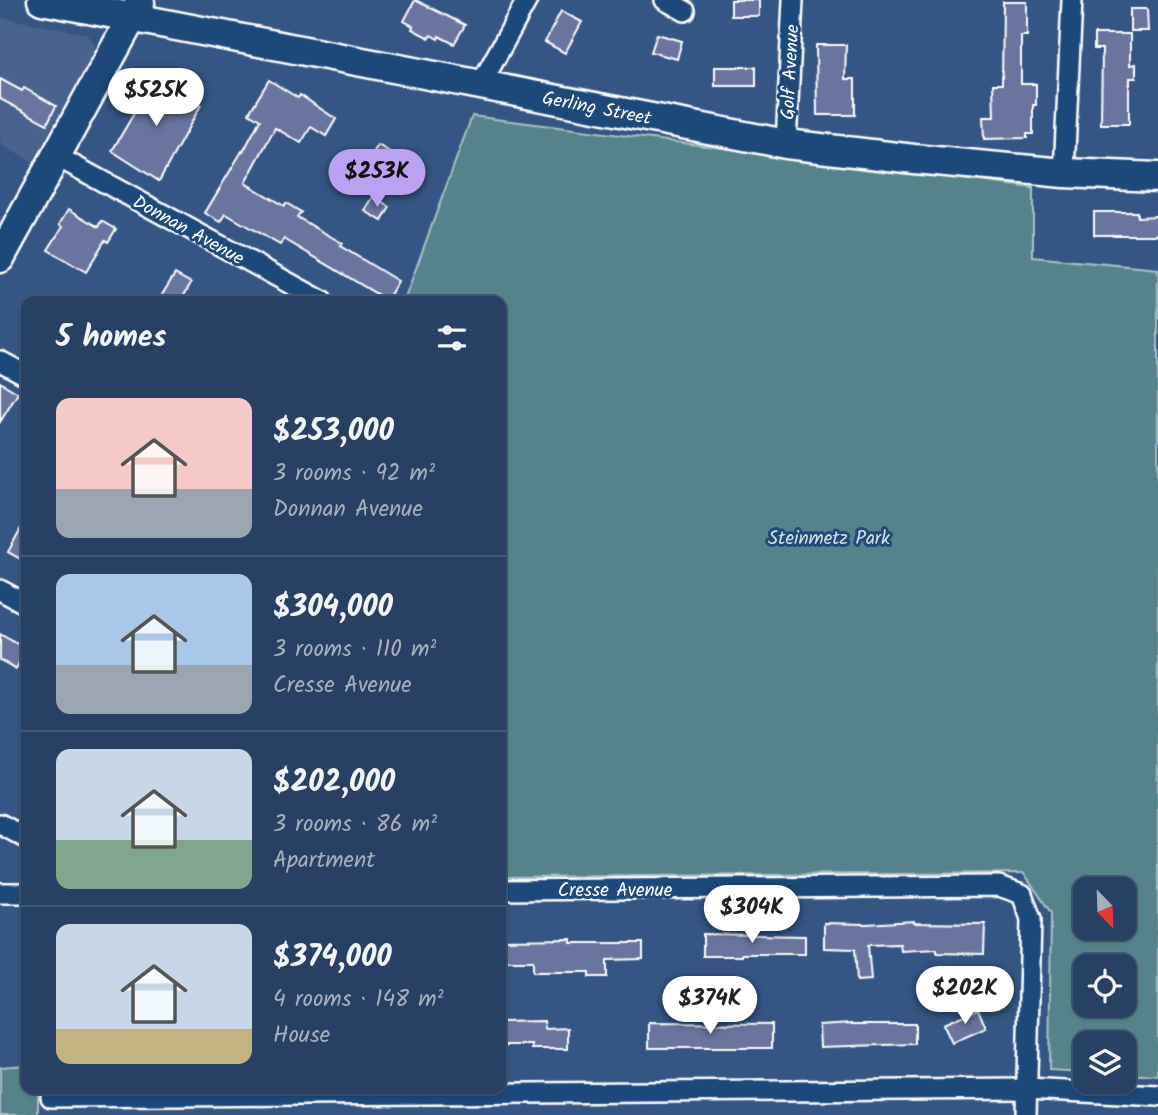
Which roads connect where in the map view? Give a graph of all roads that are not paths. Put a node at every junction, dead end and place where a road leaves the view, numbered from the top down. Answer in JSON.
{"nodes":[{"id":1,"x":42,"y":0,"type":"edge"},
{"id":2,"x":527,"y":0,"type":"edge"},
{"id":3,"x":665,"y":0,"type":"edge"},
{"id":4,"x":793,"y":0,"type":"edge"},
{"id":5,"x":1072,"y":0,"type":"edge"},
{"id":6,"x":137,"y":8,"type":"edge"},
{"id":7,"x":685,"y":11,"type":"dead end"},
{"id":8,"x":481,"y":84,"type":"junction"},
{"id":9,"x":786,"y":144,"type":"junction"},
{"id":10,"x":56,"y":156,"type":"junction"},
{"id":11,"x":1064,"y":173,"type":"junction"},
{"id":12,"x":1158,"y":177,"type":"edge"},
{"id":13,"x":0,"y":258,"type":"edge"},
{"id":14,"x":313,"y":296,"type":"edge"},
{"id":15,"x":0,"y":361,"type":"edge"},
{"id":16,"x":21,"y":372,"type":"edge"},
{"id":17,"x":0,"y":590,"type":"edge"},
{"id":18,"x":21,"y":601,"type":"edge"},
{"id":19,"x":0,"y":824,"type":"edge"},
{"id":20,"x":21,"y":835,"type":"edge"},
{"id":21,"x":506,"y":890,"type":"edge"},
{"id":22,"x":0,"y":893,"type":"edge"},
{"id":23,"x":21,"y":893,"type":"edge"},
{"id":24,"x":1027,"y":1089,"type":"junction"},
{"id":25,"x":1158,"y":1096,"type":"edge"},
{"id":26,"x":51,"y":1100,"type":"edge"},
{"id":27,"x":1026,"y":1115,"type":"edge"}],
"edges":[{"from":1,"to":6,"type":"street","name":"Gerling Street"},
{"from":2,"to":8,"type":"street"},
{"from":3,"to":7,"type":"street"},
{"from":4,"to":9,"type":"street","name":"Golf Avenue"},
{"from":5,"to":11,"type":"street"},
{"from":6,"to":8,"type":"street","name":"Gerling Street"},
{"from":6,"to":10,"type":"street"},
{"from":8,"to":9,"type":"street","name":"Gerling Street"},
{"from":9,"to":11,"type":"street","name":"Gerling Street"},
{"from":10,"to":13,"type":"street"},
{"from":10,"to":14,"type":"street","name":"Donnan Avenue"},
{"from":11,"to":12,"type":"street","name":"Gerling Street"},
{"from":15,"to":16,"type":"street"},
{"from":17,"to":18,"type":"street"},
{"from":19,"to":20,"type":"street"},
{"from":21,"to":24,"type":"street","name":"Cresse Avenue"},
{"from":22,"to":23,"type":"street"},
{"from":24,"to":25,"type":"street"},
{"from":24,"to":26,"type":"street"},
{"from":24,"to":27,"type":"street"}]}
